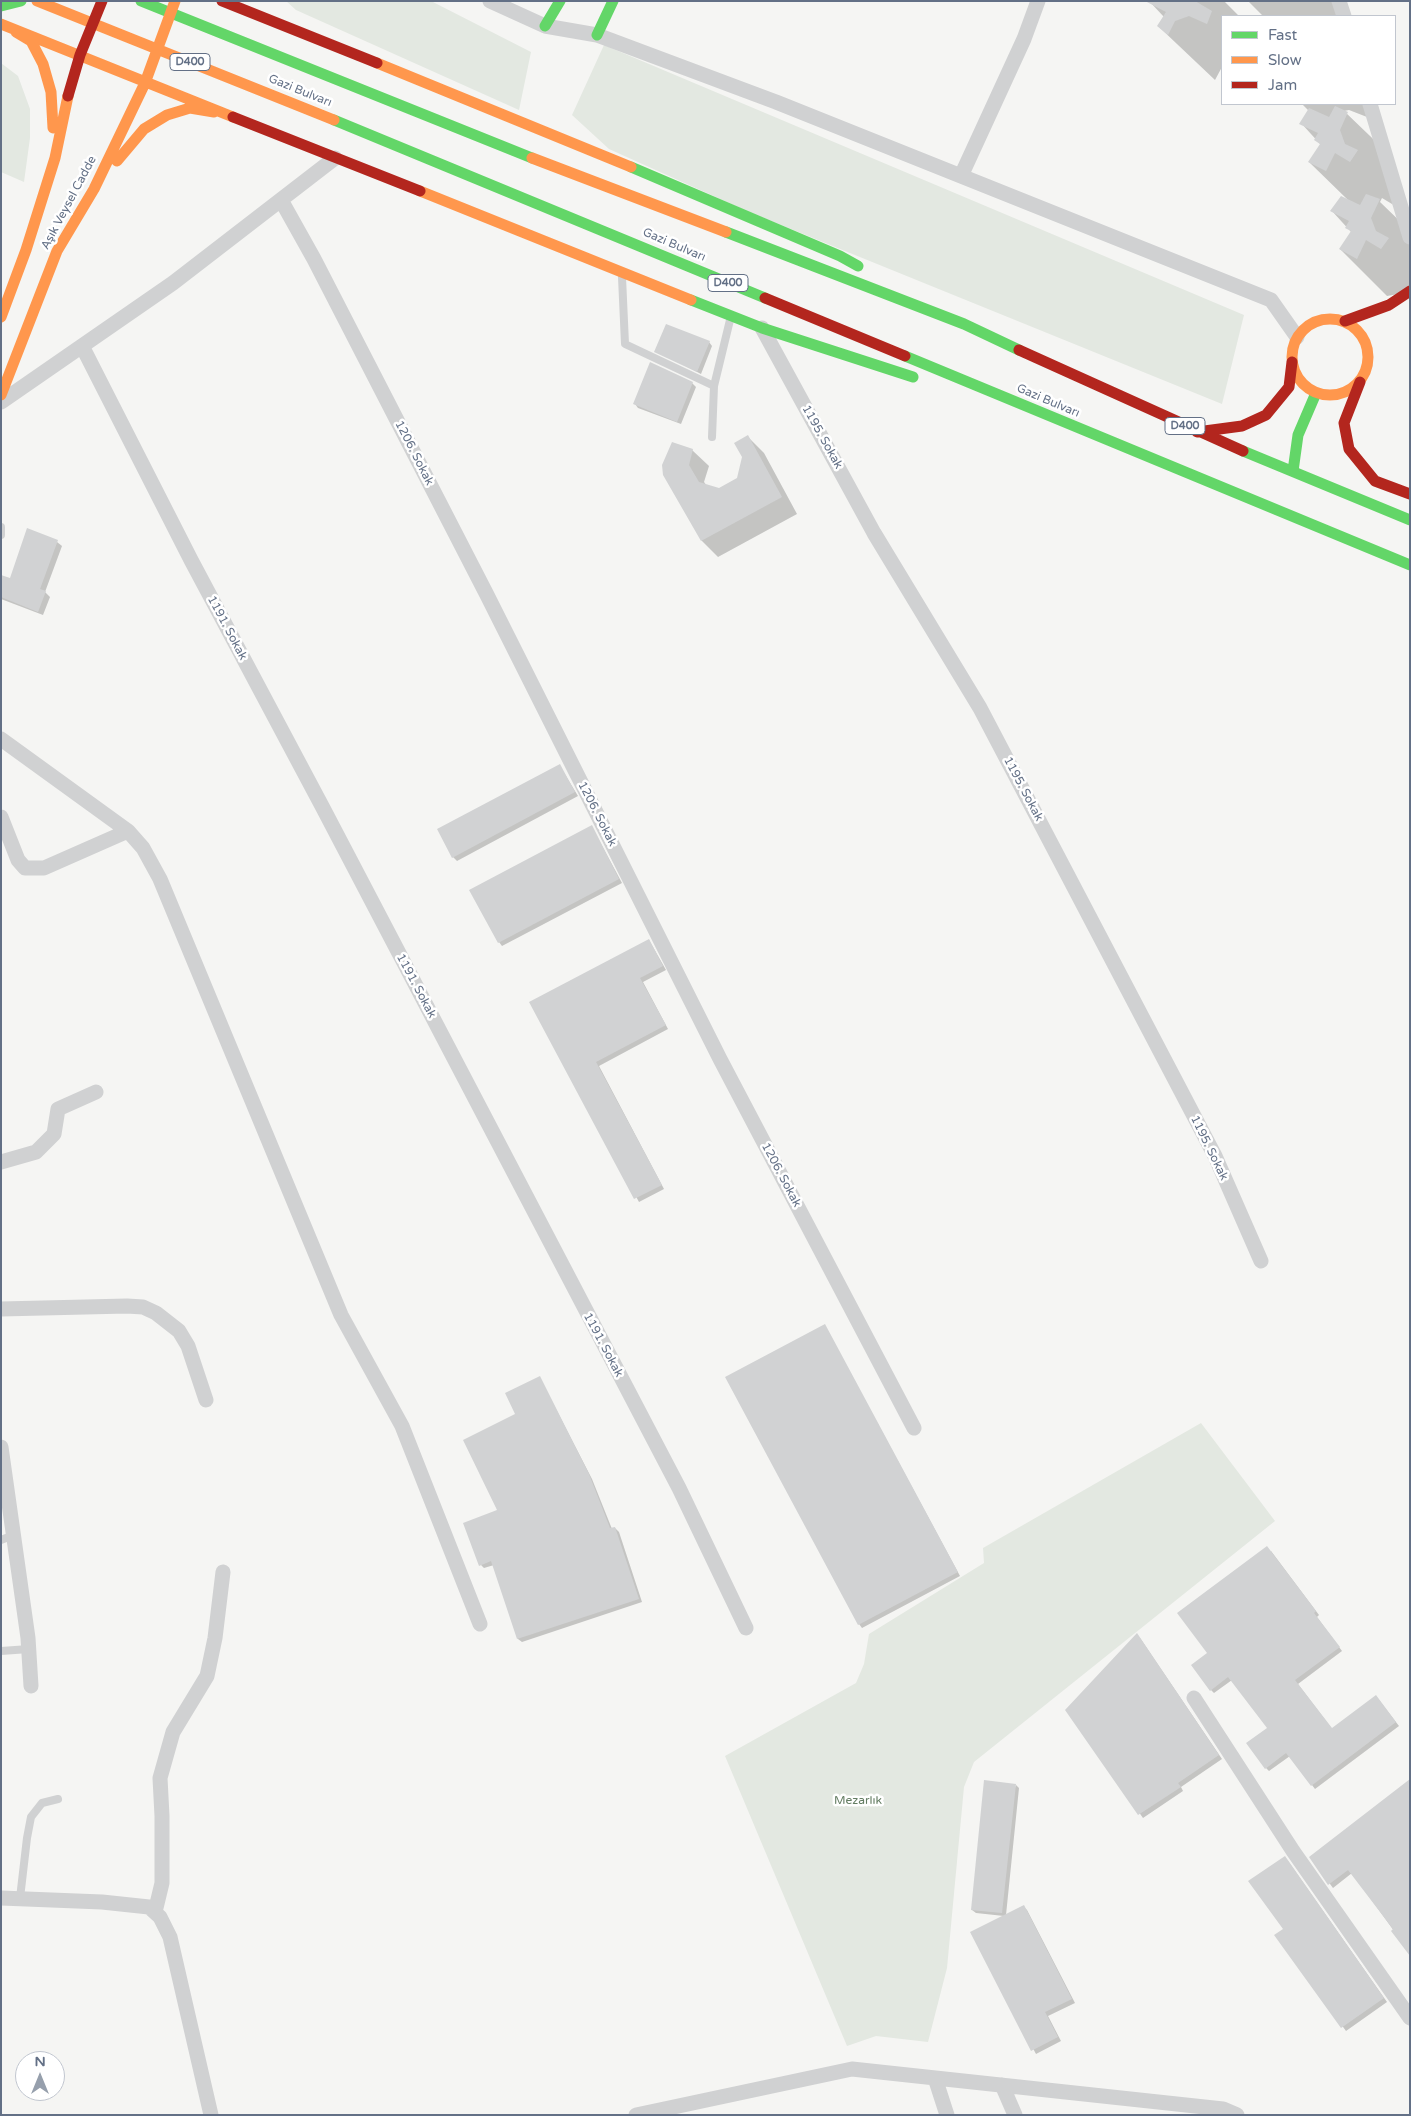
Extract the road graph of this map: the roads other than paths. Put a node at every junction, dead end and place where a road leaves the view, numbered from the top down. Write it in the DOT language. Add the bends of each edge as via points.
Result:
graph roads {
  1 [pos="21,1"];
  2 [pos="37,1"];
  3 [pos="102,1"];
  4 [pos="142,1"];
  5 [pos="176,1"];
  6 [pos="222,1"];
  7 [pos="255,1"];
  8 [pos="490,1"];
  9 [pos="560,1"];
  10 [pos="613,1"];
  11 [pos="1038,1"];
  12 [pos="1339,1"];
  13 [pos="1,6"];
  14 [pos="1344,15"];
  15 [pos="6,26"];
  16 [pos="545,26"];
  17 [pos="292,30"];
  18 [pos="596,35"];
  19 [pos="306,36"];
  20 [pos="221,44"];
  21 [pos="80,55"];
  22 [pos="214,59"];
  23 [pos="146,83"];
  24 [pos="218,86"];
  25 [pos="224,101"];
  26 [pos="1370,105"];
  27 [pos="217,112"];
  28 [pos="256,127"];
  29 [pos="55,158"];
  30 [pos="335,158"];
  31 [pos="961,176"];
  32 [pos="94,189"];
  33 [pos="281,200"];
  34 [pos="1410,237"];
  35 [pos="864,270"];
  36 [pos="622,272"];
  37 [pos="881,279"];
  38 [pos="1410,291"];
  39 [pos="1389,305"];
  40 [pos="731,316"];
  41 [pos="1,317"];
  42 [pos="1344,321"];
  43 [pos="964,324"];
  44 [pos="762,328"];
  45 [pos="1297,337"];
  46 [pos="82,346"];
  47 [pos="1369,360"];
  48 [pos="1292,362"];
  49 [pos="924,381"];
  50 [pos="1360,382"];
  51 [pos="714,386"];
  52 [pos="1316,393"];
  53 [pos="1,395"];
  54 [pos="971,396"];
  55 [pos="1,402"];
  56 [pos="1197,432"];
  57 [pos="712,437"];
  58 [pos="1114,443"];
  59 [pos="1293,471"];
  60 [pos="1410,494"];
  61 [pos="1410,520"];
  62 [pos="1,527"];
  63 [pos="1,535"];
  64 [pos="1410,565"];
  65 [pos="1,739"];
  66 [pos="1,817"];
  67 [pos="128,831"];
  68 [pos="96,1092"];
  69 [pos="1,1162"];
  70 [pos="1261,1261"];
  71 [pos="1,1309"];
  72 [pos="206,1400"];
  73 [pos="914,1428"];
  74 [pos="1,1447"];
  75 [pos="8,1538"];
  76 [pos="222,1572"];
  77 [pos="480,1624"];
  78 [pos="746,1628"];
  79 [pos="29,1649"];
  80 [pos="1,1651"];
  81 [pos="31,1686"];
  82 [pos="1194,1698"];
  83 [pos="58,1798"];
  84 [pos="1,1898"];
  85 [pos="20,1898"];
  86 [pos="155,1912"];
  87 [pos="1410,2018"];
  88 [pos="935,2078"];
  89 [pos="1002,2085"];
  90 [pos="206,2114"];
  91 [pos="636,2115"];
  92 [pos="947,2115"];
  93 [pos="1015,2115"];
  94 [pos="1237,2115"];
  1 -- 13 [label="main road"];
  2 -- 58 [label="main road, Gazi Bulvarı / D400" via="342,123"];
  3 -- 21 [label="main road, Aşık Veysel Cadde"];
  4 -- 43 [label="main road, Gazi Bulvarı / D400" via="356,88"];
  5 -- 23 [label="main road, Aşık Veysel Cadde"];
  6 -- 17 [label="main road"];
  7 -- 17 [label="main road"];
  8 -- 16 [label="street"];
  9 -- 16 [label="main road"];
  10 -- 18 [label="main road"];
  11 -- 31 [label="street"];
  12 -- 14 [label="street"];
  15 -- 21 [label="main road"];
  15 -- 29 [label="main road" via="32,41 43,64 51,92"];
  16 -- 18 [label="street"];
  17 -- 19 [label="main road"];
  18 -- 31 [label="street"];
  19 -- 20 [label="main road" via="258,30 234,32"];
  19 -- 35 [label="main road" via="545,130 840,256"];
  21 -- 23 [label="main road"];
  21 -- 29 [label="main road, Aşık Veysel Cadde"];
  22 -- 24 [label="main road"];
  23 -- 27 [label="main road"];
  23 -- 32 [label="main road, Aşık Veysel Cadde"];
  25 -- 28 [label="main road"];
  26 -- 34 [label="street"];
  27 -- 28 [label="main road"];
  27 -- 32 [label="main road" via="190,108 167,115 144,129"];
  28 -- 30 [label="main road"];
  29 -- 41 [label="main road, Aşık Veysel Cadde"];
  30 -- 33 [label="street"];
  30 -- 36 [label="main road"];
  31 -- 45 [label="street" via="1271,300"];
  32 -- 53 [label="main road, Aşık Veysel Cadde" via="57,251"];
  33 -- 46 [label="street" via="173,284"];
  33 -- 73 [label="street, 1206. Sokak" via="478,577 720,1058"];
  36 -- 40 [label="main road"];
  36 -- 51 [label="lane" via="624,344"];
  37 -- 43 [label="main road"];
  38 -- 39 [label="main road"];
  39 -- 42 [label="main road"];
  39 -- 47 [label="main road" via="1374,329"];
  40 -- 44 [label="main road"];
  40 -- 51 [label="lane"];
  42 -- 45 [label="main road" via="1318,320"];
  42 -- 47 [label="main road" via="1363,336"];
  43 -- 56 [label="main road, Gazi Bulvarı / D400"];
  44 -- 49 [label="main road"];
  44 -- 70 [label="street, 1195. Sokak" via="874,532 985,717 1214,1156"];
  45 -- 48 [label="main road" via="1292,349"];
  46 -- 55 [label="street"];
  46 -- 78 [label="street, 1191. Sokak" via="191,560 679,1488"];
  47 -- 50 [label="main road"];
  48 -- 52 [label="main road" via="1304,386"];
  48 -- 56 [label="main road" via="1288,387 1266,415 1242,426"];
  50 -- 52 [label="main road" via="1340,394"];
  50 -- 60 [label="main road" via="1344,423 1349,449 1375,481"];
  51 -- 57 [label="lane"];
  52 -- 59 [label="main road" via="1298,435"];
  54 -- 58 [label="main road"];
  56 -- 59 [label="main road, Gazi Bulvarı / D400"];
  58 -- 64 [label="main road, Gazi Bulvarı / D400"];
  59 -- 61 [label="main road, Gazi Bulvarı / D400"];
  62 -- 63 [label="lane"];
  65 -- 67 [label="street"];
  66 -- 67 [label="street" via="18,860 25,868 44,868"];
  67 -- 77 [label="street" via="143,848 160,879 342,1315 402,1426"];
  68 -- 69 [label="street" via="58,1109 54,1134 36,1152"];
  71 -- 72 [label="street" via="143,1307 179,1331 188,1346"];
  74 -- 75 [label="street"];
  75 -- 79 [label="street"];
  76 -- 86 [label="street" via="207,1676 173,1732 160,1778 162,1883"];
  79 -- 80 [label="lane"];
  79 -- 81 [label="street"];
  82 -- 87 [label="street" via="1293,1851"];
  83 -- 85 [label="lane" via="42,1804 32,1817 26,1838"];
  84 -- 85 [label="street"];
  85 -- 86 [label="street" via="102,1902 149,1907"];
  86 -- 90 [label="street" via="170,1937"];
  88 -- 89 [label="street"];
  88 -- 91 [label="street" via="852,2069"];
  88 -- 92 [label="street"];
  89 -- 93 [label="street"];
  89 -- 94 [label="street" via="1224,2109"];
}
